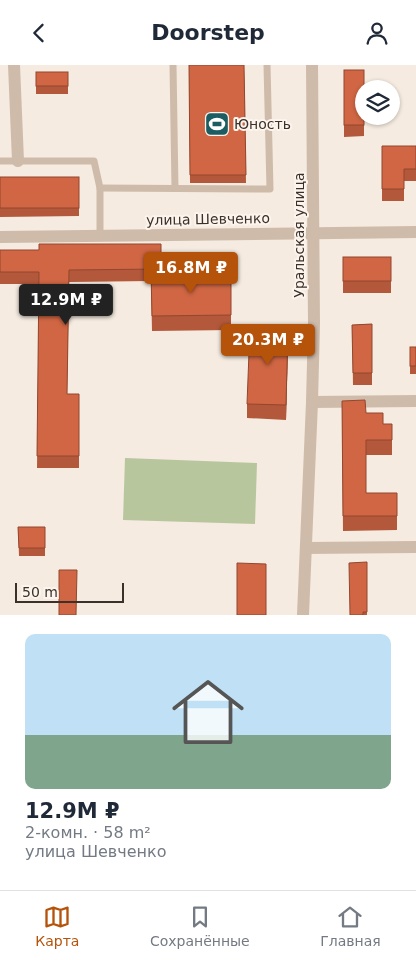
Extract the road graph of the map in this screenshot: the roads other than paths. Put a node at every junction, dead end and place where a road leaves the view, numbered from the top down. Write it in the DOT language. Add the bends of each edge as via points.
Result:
graph roads {
  1 [pos="14,65"];
  2 [pos="173,65"];
  3 [pos="267,65"];
  4 [pos="312,65"];
  5 [pos="0,161"];
  6 [pos="18,161"];
  7 [pos="100,188"];
  8 [pos="175,188"];
  9 [pos="416,232"];
  10 [pos="314,233"];
  11 [pos="100,236"];
  12 [pos="0,237"];
  13 [pos="416,401"];
  14 [pos="312,402"];
  15 [pos="416,547"];
  16 [pos="306,548"];
  17 [pos="303,615"];
  1 -- 6 [label="street"];
  2 -- 8 [label="lane"];
  3 -- 8 [label="lane" via="270,189"];
  4 -- 10 [label="street, Уральская улица"];
  5 -- 6 [label="lane"];
  6 -- 7 [label="lane" via="94,161"];
  7 -- 8 [label="lane"];
  7 -- 11 [label="lane"];
  9 -- 10 [label="street, улица Шевченко"];
  10 -- 11 [label="street, улица Шевченко"];
  10 -- 14 [label="street, Уральская улица"];
  11 -- 12 [label="street, улица Шевченко"];
  13 -- 14 [label="street"];
  14 -- 16 [label="street, Уральская улица"];
  15 -- 16 [label="street"];
  16 -- 17 [label="street, Уральская улица"];
}
